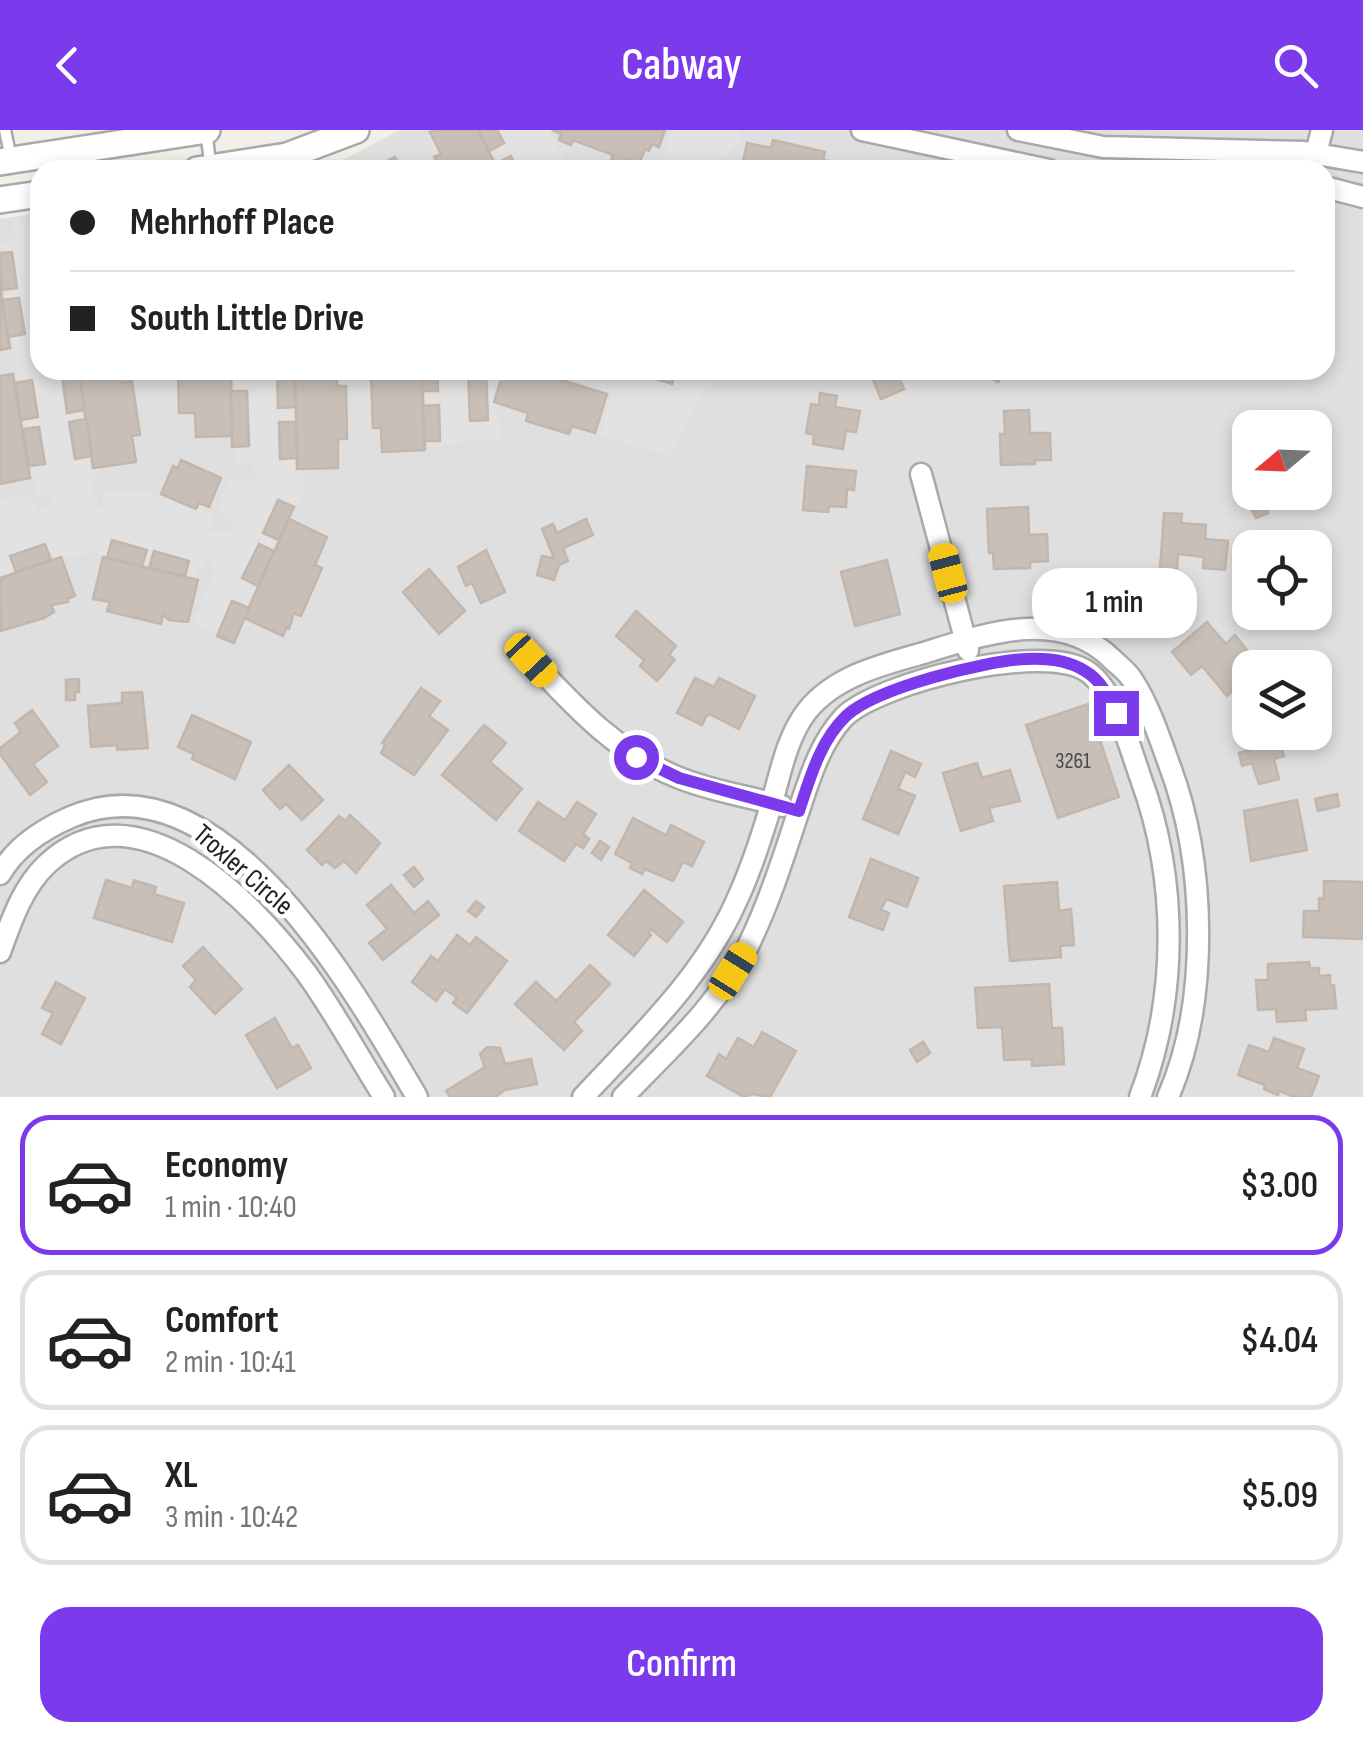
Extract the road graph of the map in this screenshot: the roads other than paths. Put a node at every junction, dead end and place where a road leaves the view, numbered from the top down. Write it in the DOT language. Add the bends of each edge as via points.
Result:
graph roads {
  1 [pos="5,130"];
  2 [pos="207,130"];
  3 [pos="356,130"];
  4 [pos="862,130"];
  5 [pos="1018,130"];
  6 [pos="1322,130"];
  7 [pos="1316,154"];
  8 [pos="206,160"];
  9 [pos="262,160"];
  10 [pos="1002,160"];
  11 [pos="6,161"];
  12 [pos="1363,162"];
  13 [pos="1335,189"];
  14 [pos="30,196"];
  15 [pos="1363,196"];
  16 [pos="0,200"];
  17 [pos="921,474"];
  18 [pos="966,640"];
  19 [pos="531,660"];
  20 [pos="973,668"];
  21 [pos="772,803"];
  22 [pos="799,811"];
  23 [pos="0,874"];
  24 [pos="0,952"];
  25 [pos="384,1097"];
  26 [pos="417,1097"];
  27 [pos="583,1097"];
  28 [pos="623,1097"];
  29 [pos="1140,1097"];
  30 [pos="1168,1097"];
  1 -- 11 [label="lane"];
  2 -- 8 [label="lane"];
  2 -- 11 [label="street"];
  3 -- 9 [label="street"];
  4 -- 10 [label="street"];
  5 -- 7 [label="street" via="1103,147"];
  6 -- 7 [label="street"];
  7 -- 12 [label="street"];
  13 -- 15 [label="street"];
  14 -- 16 [label="street"];
  17 -- 18 [label="street"];
  18 -- 20 [label="street"];
  18 -- 21 [label="street" via="853,676 825,693 787,747"];
  18 -- 30 [label="street" via="1019,628 1079,636 1132,678 1153,722 1172,773 1198,896 1192,1014"];
  19 -- 21 [label="street" via="636,757 679,778"];
  20 -- 22 [label="street" via="892,692 844,718 824,744"];
  20 -- 29 [label="street" via="1043,659 1088,672 1106,691 1126,736 1163,856 1168,917 1168,975"];
  21 -- 22 [label="street"];
  21 -- 27 [label="street" via="724,929 688,981"];
  22 -- 28 [label="street" via="770,896 719,994"];
  23 -- 26 [label="street, Troxler Circle" via="26,844 82,812 127,805 191,823 240,859 312,934"];
  24 -- 25 [label="street, Troxler Circle" via="34,879 59,854 103,837 157,842 186,855 282,943"];
}
